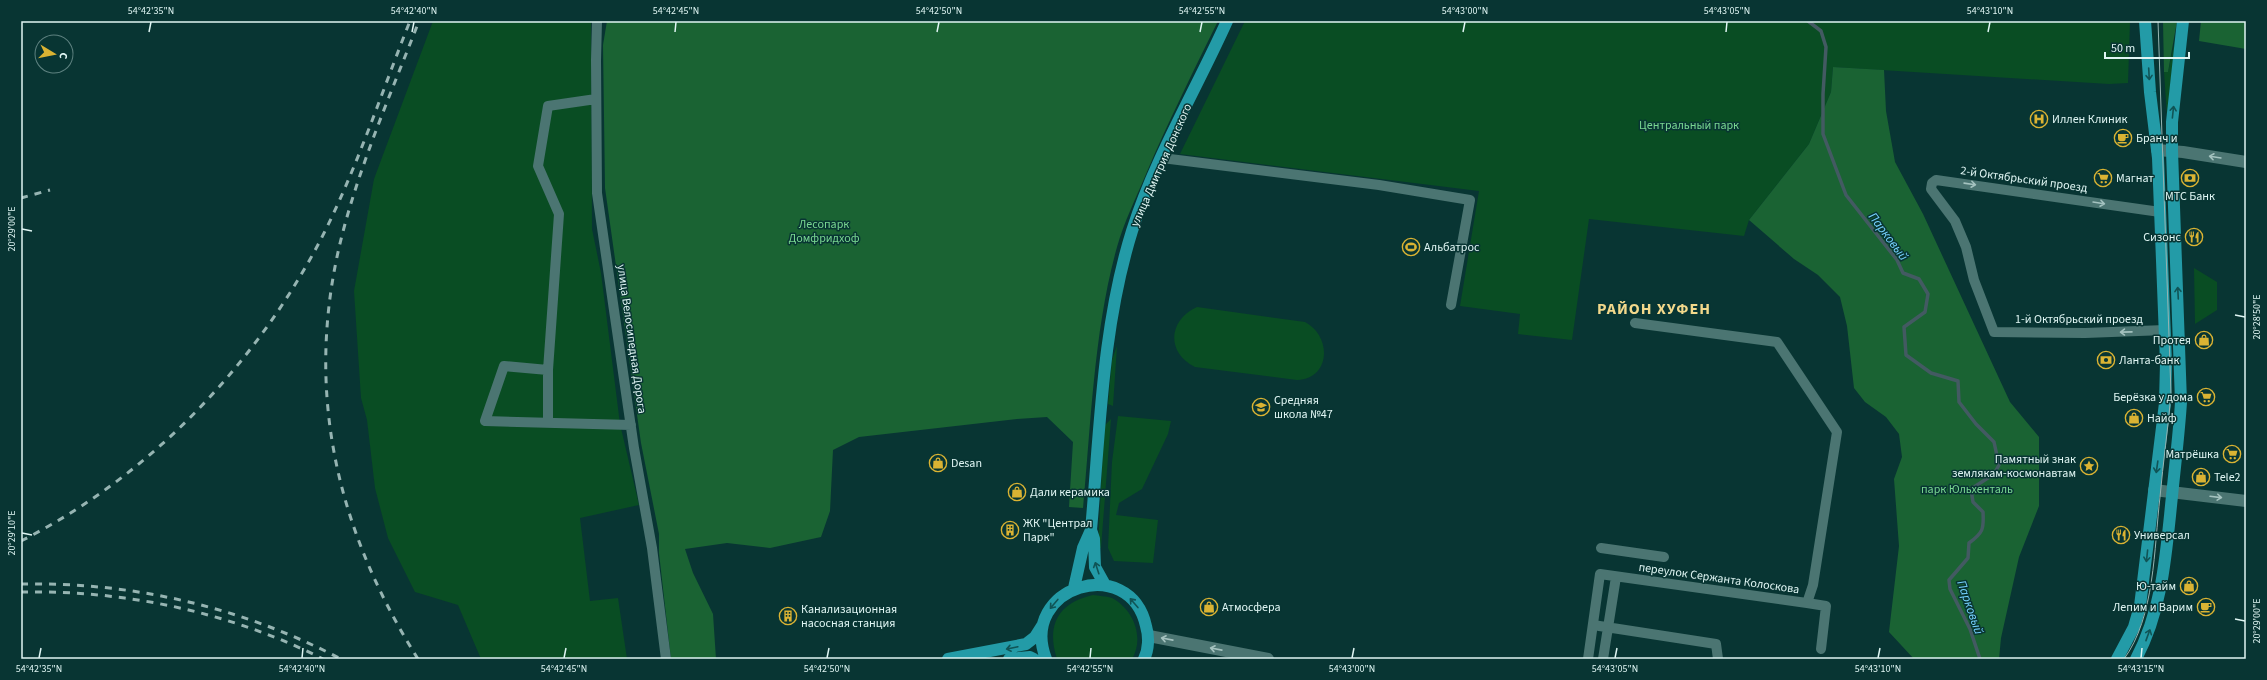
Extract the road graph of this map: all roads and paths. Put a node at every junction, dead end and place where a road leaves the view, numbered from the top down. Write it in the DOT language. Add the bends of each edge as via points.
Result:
graph roads {
  1 [pos="597,21"];
  2 [pos="1227,21"];
  3 [pos="2145,21"];
  4 [pos="2183,21"];
  5 [pos="596,99"];
  6 [pos="2157,150"];
  7 [pos="2172,151"];
  8 [pos="1162,158"];
  9 [pos="2246,162"];
  10 [pos="2160,212"];
  11 [pos="1451,304"];
  12 [pos="1635,323"];
  13 [pos="2165,330"];
  14 [pos="1994,332"];
  15 [pos="548,370"];
  16 [pos="548,423"];
  17 [pos="631,426"];
  18 [pos="2154,490"];
  19 [pos="2172,492"];
  20 [pos="2246,501"];
  21 [pos="1091,530"];
  22 [pos="1601,548"];
  23 [pos="1664,557"];
  24 [pos="1616,577"];
  25 [pos="1105,585"];
  26 [pos="1074,588"];
  27 [pos="1807,603"];
  28 [pos="1593,625"];
  29 [pos="1042,626"];
  30 [pos="1608,627"];
  31 [pos="1149,636"];
  32 [pos="1821,649"];
  33 [pos="666,659"];
  34 [pos="948,659"];
  35 [pos="1009,659"];
  36 [pos="1034,659"];
  37 [pos="1046,659"];
  38 [pos="1144,659"];
  39 [pos="1268,659"];
  40 [pos="1588,659"];
  41 [pos="1603,659"];
  42 [pos="1718,659"];
  43 [pos="2117,659"];
  44 [pos="2136,659"];
  1 -- 5 [label="street, улица Велосипедная Дорога"];
  2 -- 8 [label="main road, улица Дмитрия Донского"];
  3 -- 6 [label="main road, one-way"];
  7 -- 4 [label="main road, one-way" via="2172,122"];
  5 -- 15 [label="street" via="548,106 538,166 559,214"];
  5 -- 17 [label="street, улица Велосипедная Дорога" via="597,194"];
  6 -- 7 [label="main road"];
  6 -- 10 [label="main road"];
  9 -- 7 [label="main road, one-way"];
  19 -- 7 [label="main road, one-way" via="2181,402"];
  8 -- 11 [label="street" via="1470,200"];
  8 -- 21 [label="main road, улица Дмитрия Донского" via="1132,230 1120,274 1104,368"];
  10 -- 13 [label="main road"];
  14 -- 10 [label="street, 2-й Октябрьский проезд, one-way" via="1974,280 1966,246 1955,221 1931,189 1932,183 1936,180"];
  12 -- 27 [label="street, переулок Сержанта Колоскова" via="1777,342 1837,432 1813,585"];
  13 -- 14 [label="street, 1-й Октябрьский проезд, one-way" via="2085,333"];
  13 -- 18 [label="main road, one-way" via="2165,403"];
  15 -- 16 [label="street"];
  15 -- 16 [label="street" via="504,366 485,421"];
  16 -- 17 [label="street"];
  17 -- 33 [label="street, улица Велосипедная Дорога" via="652,548"];
  18 -- 19 [label="main road"];
  18 -- 43 [label="main road, one-way" via="2140,606 2134,627"];
  19 -- 20 [label="main road, one-way"];
  44 -- 19 [label="main road, one-way" via="2157,609 2165,563"];
  25 -- 21 [label="main road, улица Дмитрия Донского, one-way" via="1095,567 1094,539"];
  21 -- 26 [label="main road, улица Дмитрия Донского" via="1083,548"];
  22 -- 23 [label="street"];
  24 -- 27 [label="street, переулок Сержанта Колоскова"];
  24 -- 28 [label="street, переулок Сержанта Колоскова" via="1600,574"];
  24 -- 30 [label="street"];
  25 -- 26 [label="main road"];
  31 -- 25 [label="main road, one-way" via="1144,618 1135,602 1121,591"];
  26 -- 29 [label="main road, one-way" via="1049,610"];
  27 -- 32 [label="street" via="1826,606"];
  28 -- 30 [label="street"];
  28 -- 40 [label="street, переулок Сержанта Колоскова"];
  29 -- 34 [label="main road, one-way" via="1035,637 1026,644"];
  29 -- 37 [label="main road" via="1042,648"];
  30 -- 41 [label="street"];
  30 -- 42 [label="street" via="1716,644"];
  31 -- 38 [label="main road"];
  39 -- 31 [label="main road, one-way"];
  35 -- 36 [label="main road"];
}
